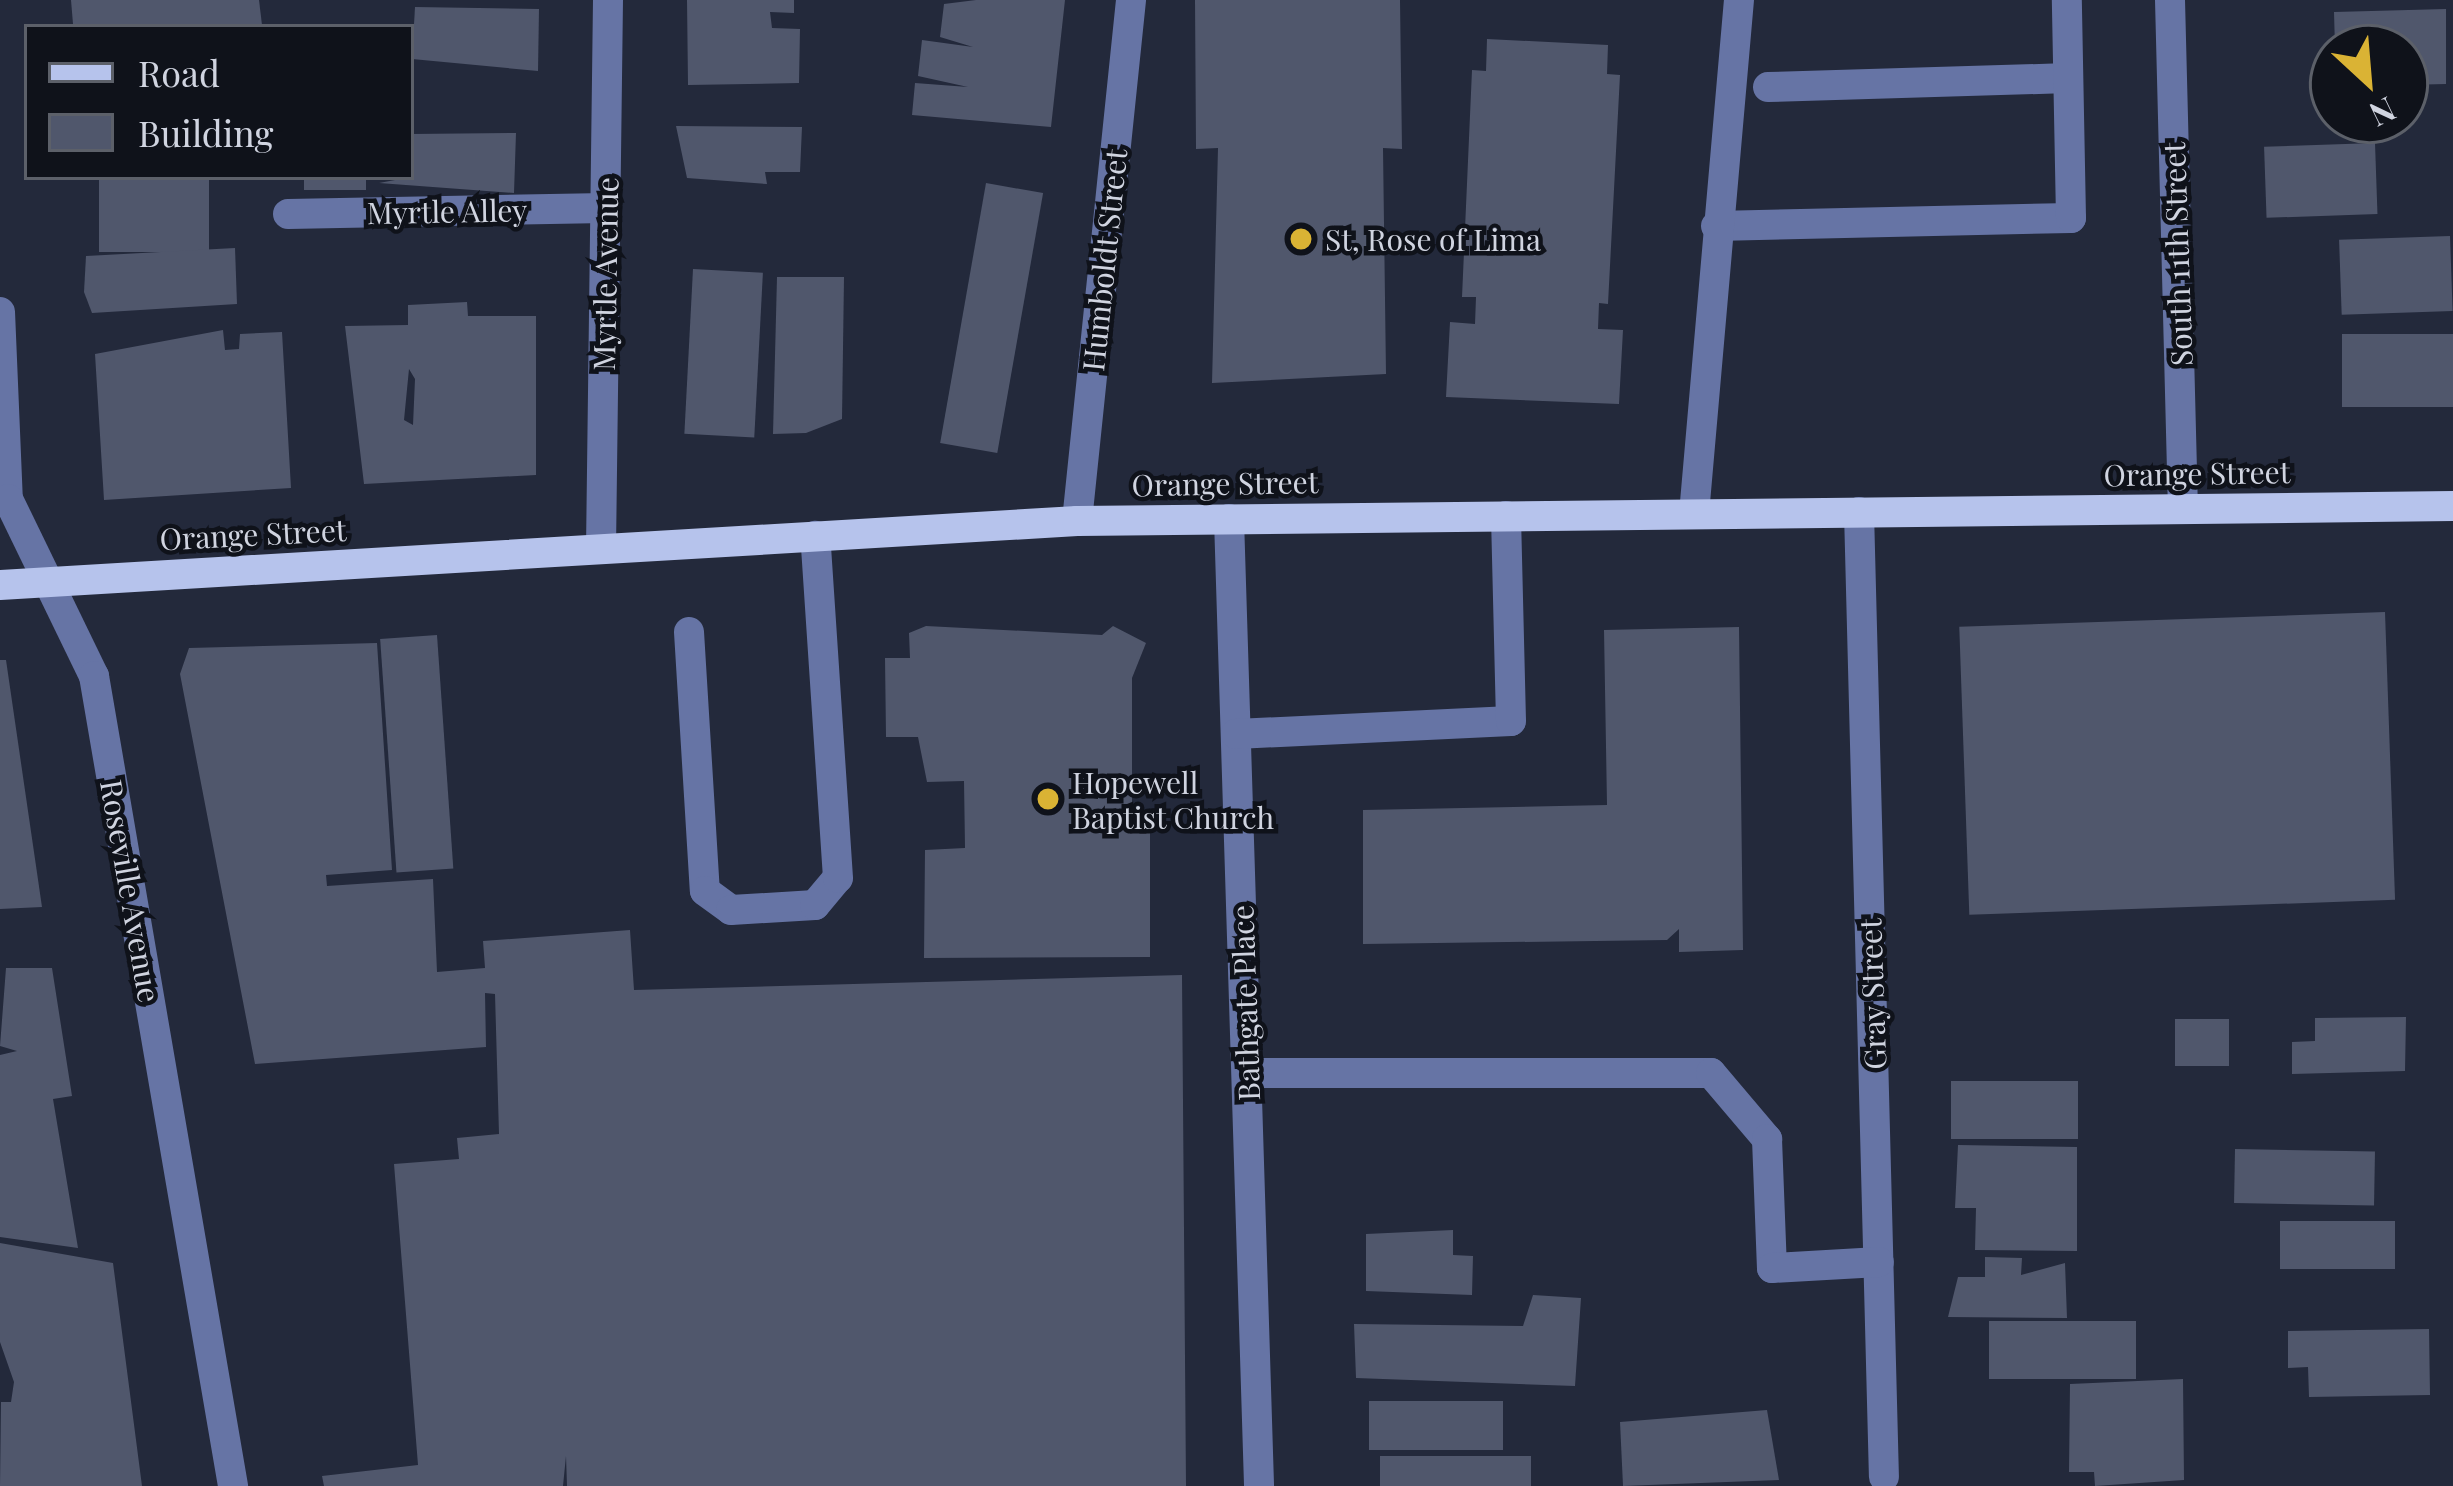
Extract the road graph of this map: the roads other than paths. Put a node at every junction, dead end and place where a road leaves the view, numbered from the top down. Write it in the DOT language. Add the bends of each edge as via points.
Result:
graph roads {
  1 [pos="608,0"];
  2 [pos="1131,0"];
  3 [pos="1739,0"];
  4 [pos="2067,0"];
  5 [pos="2170,0"];
  6 [pos="2068,77"];
  7 [pos="1768,87"];
  8 [pos="605,208"];
  9 [pos="288,214"];
  10 [pos="1716,226"];
  11 [pos="0,311"];
  12 [pos="2453,506"];
  13 [pos="2183,509"];
  14 [pos="1859,512"];
  15 [pos="1694,514"];
  16 [pos="1506,516"];
  17 [pos="1228,519"];
  18 [pos="1077,521"];
  19 [pos="815,536"];
  20 [pos="602,549"];
  21 [pos="51,582"];
  22 [pos="0,585"];
  23 [pos="688,632"];
  24 [pos="1236,734"];
  25 [pos="1248,1073"];
  26 [pos="1879,1262"];
  27 [pos="1884,1477"];
  28 [pos="233,1486"];
  29 [pos="1259,1486"];
  1 -- 8 [label="street, Myrtle Avenue"];
  2 -- 18 [label="street, Humboldt Street"];
  3 -- 10 [label="street"];
  4 -- 6 [label="street"];
  5 -- 13 [label="street, South 11th Street"];
  6 -- 7 [label="street"];
  6 -- 10 [label="street" via="2071,218"];
  8 -- 9 [label="street, Myrtle Alley"];
  8 -- 20 [label="street, Myrtle Avenue"];
  10 -- 15 [label="street"];
  11 -- 21 [label="street, Roseville Avenue" via="8,499"];
  12 -- 13 [label="main road, Orange Street"];
  13 -- 14 [label="main road, Orange Street"];
  14 -- 15 [label="main road, Orange Street"];
  14 -- 26 [label="street, Gray Street"];
  15 -- 16 [label="main road, Orange Street"];
  16 -- 17 [label="main road, Orange Street"];
  16 -- 24 [label="street" via="1511,721"];
  17 -- 18 [label="main road, Orange Street"];
  17 -- 24 [label="street, Bathgate Place"];
  18 -- 19 [label="main road, Orange Street"];
  19 -- 20 [label="main road, Orange Street"];
  19 -- 23 [label="street" via="838,878 815,905 731,910 705,891"];
  20 -- 21 [label="main road, Orange Street"];
  21 -- 22 [label="main road, Orange Street"];
  21 -- 28 [label="street, Roseville Avenue" via="94,676"];
  24 -- 25 [label="street, Bathgate Place"];
  25 -- 26 [label="street" via="1711,1073 1767,1139 1772,1268"];
  25 -- 29 [label="street, Bathgate Place"];
  26 -- 27 [label="street, Gray Street"];
}
